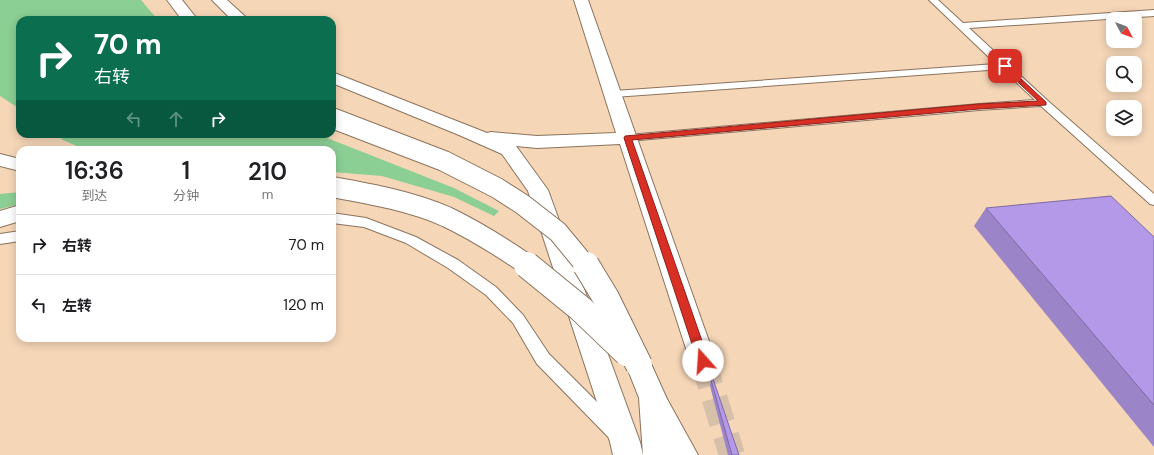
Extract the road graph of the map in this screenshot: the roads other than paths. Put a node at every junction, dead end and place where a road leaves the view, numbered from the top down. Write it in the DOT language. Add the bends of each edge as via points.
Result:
graph roads {
  1 [pos="174,0"];
  2 [pos="219,0"];
  3 [pos="581,0"];
  4 [pos="933,0"];
  5 [pos="1154,13"];
  6 [pos="187,16"];
  7 [pos="237,16"];
  8 [pos="962,26"];
  9 [pos="1005,66"];
  10 [pos="336,79"];
  11 [pos="614,94"];
  12 [pos="1044,103"];
  13 [pos="336,120"];
  14 [pos="466,131"];
  15 [pos="628,138"];
  16 [pos="0,160"];
  17 [pos="16,164"];
  18 [pos="336,188"];
  19 [pos="1154,201"];
  20 [pos="16,214"];
  21 [pos="0,219"];
  22 [pos="336,219"];
  23 [pos="16,237"];
  24 [pos="0,240"];
  25 [pos="703,361"];
  26 [pos="639,365"];
  27 [pos="653,398"];
  28 [pos="625,451"];
  29 [pos="658,455"];
  30 [pos="683,455"];
  1 -- 6 [label="street"];
  2 -- 7 [label="street"];
  3 -- 11 [label="street"];
  4 -- 8 [label="lane"];
  5 -- 8 [label="lane"];
  8 -- 9 [label="lane"];
  9 -- 11 [label="lane"];
  9 -- 12 [label="lane"];
  10 -- 14 [label="street"];
  11 -- 15 [label="street"];
  12 -- 15 [label="lane"];
  12 -- 19 [label="lane"];
  13 -- 26 [label="street, bridge" via="467,172 499,188 533,211 563,236 585,263 610,302"];
  14 -- 15 [label="street" via="495,138 537,142"];
  14 -- 28 [label="street" via="509,150 538,190"];
  15 -- 25 [label="street"];
  16 -- 17 [label="street"];
  18 -- 26 [label="street, bridge" via="376,194 419,206 464,225 502,247 557,288 600,325"];
  20 -- 21 [label="street"];
  22 -- 28 [label="lane" via="366,223 411,240 453,264 490,291 518,319 543,359"];
  23 -- 24 [label="lane"];
  26 -- 27 [label="street"];
  27 -- 29 [label="street"];
  27 -- 30 [label="street"];
}
